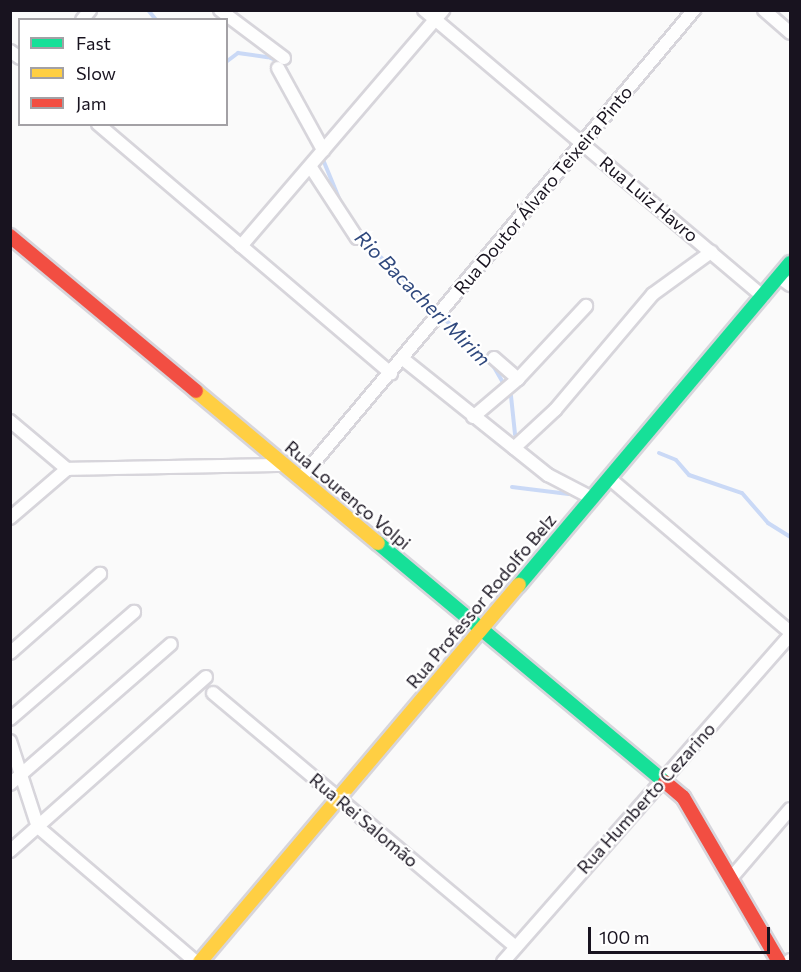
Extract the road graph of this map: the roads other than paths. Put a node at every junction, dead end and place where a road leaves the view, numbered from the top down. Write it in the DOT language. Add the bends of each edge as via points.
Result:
graph roads {
  1 [pos="220,10"];
  2 [pos="424,10"];
  3 [pos="694,10"];
  4 [pos="764,10"];
  5 [pos="439,15"];
  6 [pos="790,33"];
  7 [pos="100,126"];
  8 [pos="582,144"];
  9 [pos="323,150"];
  10 [pos="310,166"];
  11 [pos="10,236"];
  12 [pos="357,238"];
  13 [pos="241,246"];
  14 [pos="711,252"];
  15 [pos="790,263"];
  16 [pos="785,281"];
  17 [pos="763,296"];
  18 [pos="586,306"];
  19 [pos="494,358"];
  20 [pos="403,359"];
  21 [pos="391,373"];
  22 [pos="518,379"];
  23 [pos="473,417"];
  24 [pos="10,421"];
  25 [pos="514,448"];
  26 [pos="284,465"];
  27 [pos="67,469"];
  28 [pos="609,478"];
  29 [pos="300,479"];
  30 [pos="592,498"];
  31 [pos="10,518"];
  32 [pos="100,574"];
  33 [pos="134,612"];
  34 [pos="480,630"];
  35 [pos="790,633"];
  36 [pos="171,644"];
  37 [pos="10,653"];
  38 [pos="206,676"];
  39 [pos="213,693"];
  40 [pos="10,719"];
  41 [pos="10,741"];
  42 [pos="22,776"];
  43 [pos="662,782"];
  44 [pos="10,784"];
  45 [pos="338,798"];
  46 [pos="790,809"];
  47 [pos="38,827"];
  48 [pos="10,851"];
  49 [pos="732,877"];
  50 [pos="516,947"];
  51 [pos="198,962"];
  52 [pos="503,962"];
  53 [pos="779,962"];
  1 -- 9 [label="street" via="281,63"];
  2 -- 5 [label="street, Rua Luiz Havro"];
  3 -- 8 [label="street, Rua Doutor Álvaro Teixeira Pinto"];
  4 -- 6 [label="street"];
  5 -- 8 [label="street, Rua Luiz Havro"];
  5 -- 9 [label="street"];
  7 -- 13 [label="street"];
  8 -- 14 [label="street, Rua Luiz Havro"];
  8 -- 20 [label="street, Rua Doutor Álvaro Teixeira Pinto"];
  9 -- 10 [label="street"];
  10 -- 12 [label="street" via="323,178 335,209"];
  10 -- 13 [label="street"];
  11 -- 26 [label="street, Rua Lourenço Volpi"];
  13 -- 21 [label="street"];
  14 -- 17 [label="street, Rua Luiz Havro"];
  14 -- 25 [label="street" via="653,294 555,410"];
  15 -- 16 [label="street, Rua Professor Rodolfo Belz"];
  16 -- 17 [label="street, Rua Professor Rodolfo Belz"];
  17 -- 28 [label="street, Rua Professor Rodolfo Belz"];
  18 -- 22 [label="street"];
  19 -- 22 [label="street"];
  20 -- 21 [label="street, Rua Doutor Álvaro Teixeira Pinto"];
  20 -- 23 [label="street"];
  21 -- 29 [label="street, Rua Doutor Álvaro Teixeira Pinto"];
  22 -- 23 [label="street"];
  23 -- 25 [label="street"];
  24 -- 27 [label="street"];
  25 -- 30 [label="street" via="548,475"];
  26 -- 27 [label="street"];
  26 -- 29 [label="street, Rua Lourenço Volpi"];
  27 -- 31 [label="street"];
  28 -- 30 [label="street, Rua Professor Rodolfo Belz"];
  28 -- 35 [label="street"];
  29 -- 34 [label="street, Rua Lourenço Volpi"];
  30 -- 34 [label="street, Rua Professor Rodolfo Belz"];
  32 -- 37 [label="street"];
  33 -- 40 [label="street"];
  34 -- 43 [label="street, Rua Lourenço Volpi"];
  34 -- 45 [label="street, Rua Professor Rodolfo Belz"];
  35 -- 43 [label="street, Rua Humberto Cezarino"];
  36 -- 42 [label="street"];
  38 -- 47 [label="street"];
  39 -- 45 [label="street, Rua Rei Salomão"];
  41 -- 42 [label="street"];
  42 -- 44 [label="street"];
  42 -- 47 [label="street"];
  43 -- 49 [label="street, Rua Lourenço Volpi" via="691,807"];
  43 -- 50 [label="street, Rua Humberto Cezarino"];
  45 -- 50 [label="street, Rua Rei Salomão"];
  45 -- 51 [label="street, Rua Professor Rodolfo Belz"];
  46 -- 49 [label="street"];
  47 -- 48 [label="street"];
  47 -- 51 [label="street"];
  49 -- 53 [label="street, Rua Lourenço Volpi"];
  50 -- 52 [label="street, Rua Humberto Cezarino"];
}
